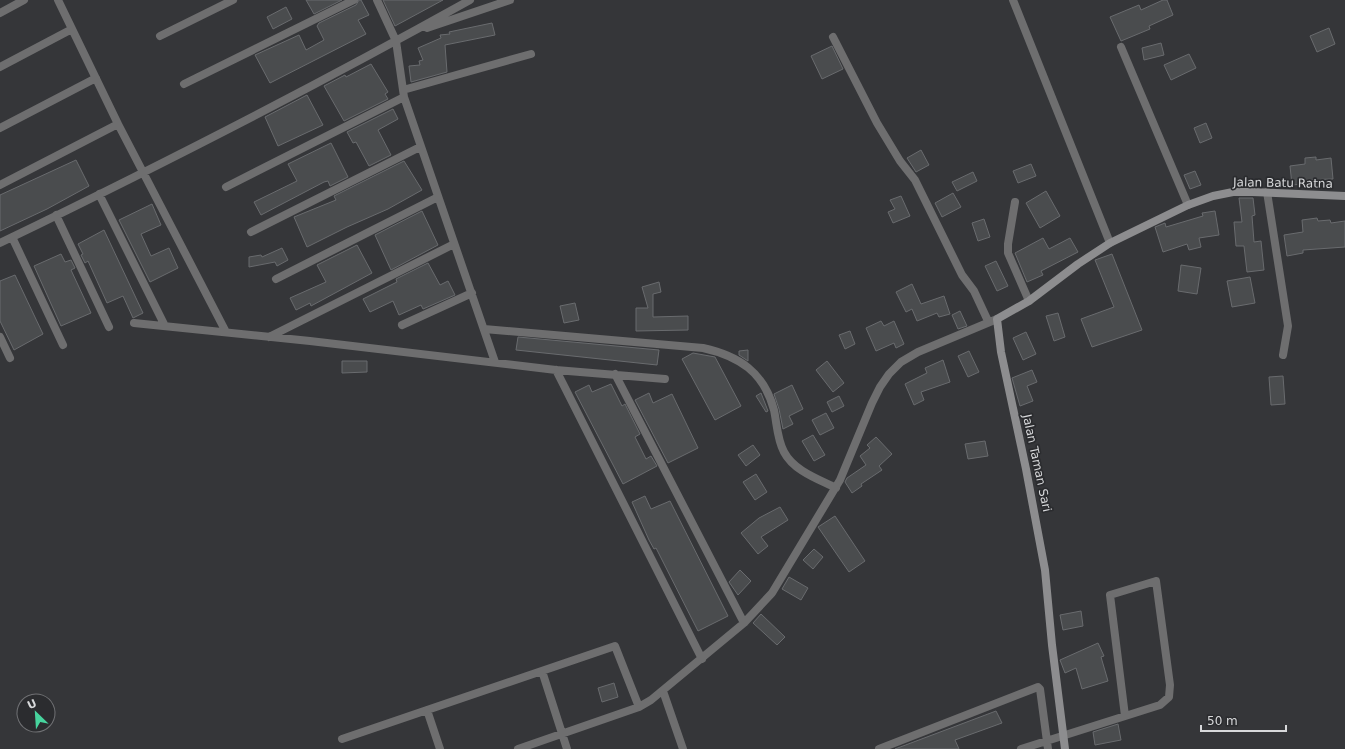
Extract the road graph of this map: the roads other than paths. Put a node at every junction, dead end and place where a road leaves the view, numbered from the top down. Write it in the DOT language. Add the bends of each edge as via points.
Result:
graph roads {
  1 [pos="24,0"];
  2 [pos="58,0"];
  3 [pos="233,0"];
  4 [pos="354,0"];
  5 [pos="377,0"];
  6 [pos="470,0"];
  7 [pos="510,0"];
  8 [pos="1013,0"];
  9 [pos="0,13"];
  10 [pos="72,29"];
  11 [pos="408,35"];
  12 [pos="160,36"];
  13 [pos="833,37"];
  14 [pos="396,41"];
  15 [pos="1121,46"];
  16 [pos="531,54"];
  17 [pos="0,66"];
  18 [pos="96,78"];
  19 [pos="184,84"];
  20 [pos="403,94"];
  21 [pos="118,124"];
  22 [pos="0,128"];
  23 [pos="420,147"];
  24 [pos="143,172"];
  25 [pos="0,185"];
  26 [pos="226,187"];
  27 [pos="1267,192"];
  28 [pos="99,194"];
  29 [pos="1345,196"];
  30 [pos="438,197"];
  31 [pos="1016,202"];
  32 [pos="1188,205"];
  33 [pos="56,215"];
  34 [pos="251,232"];
  35 [pos="12,237"];
  36 [pos="0,243"];
  37 [pos="1110,243"];
  38 [pos="454,244"];
  39 [pos="276,279"];
  40 [pos="472,294"];
  41 [pos="1029,302"];
  42 [pos="997,319"];
  43 [pos="988,322"];
  44 [pos="134,323"];
  45 [pos="402,325"];
  46 [pos="109,326"];
  47 [pos="165,326"];
  48 [pos="484,329"];
  49 [pos="226,332"];
  50 [pos="0,337"];
  51 [pos="269,337"];
  52 [pos="63,345"];
  53 [pos="1283,355"];
  54 [pos="10,358"];
  55 [pos="495,362"];
  56 [pos="556,370"];
  57 [pos="615,374"];
  58 [pos="665,379"];
  59 [pos="836,488"];
  60 [pos="744,623"];
  61 [pos="702,659"];
  62 [pos="542,671"];
  63 [pos="663,691"];
  64 [pos="638,707"];
  65 [pos="427,710"];
  66 [pos="1125,716"];
  67 [pos="561,734"];
  68 [pos="1064,735"];
  69 [pos="342,739"];
  70 [pos="1048,740"];
  71 [pos="440,749"];
  72 [pos="518,749"];
  73 [pos="567,749"];
  74 [pos="682,749"];
  75 [pos="879,749"];
  76 [pos="1021,749"];
  77 [pos="1048,749"];
  78 [pos="1065,749"];
  1 -- 9 [label="street"];
  2 -- 10 [label="street"];
  3 -- 12 [label="street"];
  4 -- 19 [label="street"];
  5 -- 14 [label="street"];
  6 -- 11 [label="street"];
  7 -- 11 [label="street"];
  8 -- 37 [label="street"];
  10 -- 17 [label="street"];
  10 -- 18 [label="street"];
  11 -- 14 [label="street"];
  13 -- 43 [label="street" via="883,134 915,180"];
  14 -- 20 [label="street"];
  14 -- 24 [label="street"];
  15 -- 32 [label="street"];
  16 -- 20 [label="street"];
  18 -- 21 [label="street"];
  18 -- 22 [label="street"];
  20 -- 23 [label="street"];
  20 -- 26 [label="street"];
  21 -- 24 [label="street"];
  21 -- 25 [label="street"];
  23 -- 30 [label="street"];
  23 -- 34 [label="street"];
  24 -- 28 [label="street"];
  24 -- 49 [label="street"];
  27 -- 29 [label="street, Jalan Batu Ratna"];
  27 -- 32 [label="street, Jalan Batu Ratna" via="1233,192"];
  27 -- 53 [label="street" via="1288,326"];
  28 -- 33 [label="street"];
  28 -- 47 [label="street"];
  30 -- 38 [label="street"];
  30 -- 39 [label="street"];
  31 -- 41 [label="street" via="1008,253"];
  32 -- 37 [label="street, Jalan Batu Ratna"];
  33 -- 35 [label="street"];
  33 -- 46 [label="street"];
  35 -- 36 [label="street"];
  35 -- 52 [label="street"];
  37 -- 41 [label="street"];
  38 -- 40 [label="street"];
  38 -- 51 [label="street"];
  40 -- 45 [label="street"];
  40 -- 48 [label="street"];
  41 -- 42 [label="street"];
  42 -- 43 [label="street"];
  42 -- 68 [label="street, Jalan Taman Sari" via="1001,352 1045,570"];
  43 -- 59 [label="street" via="918,352 902,362 890,374 872,403"];
  44 -- 47 [label="street"];
  47 -- 49 [label="street"];
  48 -- 55 [label="street"];
  48 -- 59 [label="street" via="703,348 732,356 755,373 764,388 774,410 780,441 789,459 797,467"];
  49 -- 51 [label="street"];
  50 -- 54 [label="street"];
  51 -- 55 [label="street"];
  55 -- 56 [label="street"];
  56 -- 57 [label="street"];
  56 -- 61 [label="street"];
  57 -- 58 [label="street"];
  57 -- 60 [label="street"];
  59 -- 60 [label="street" via="780,582"];
  60 -- 61 [label="street"];
  61 -- 63 [label="street"];
  62 -- 64 [label="street" via="615,646"];
  62 -- 65 [label="street"];
  62 -- 67 [label="street"];
  63 -- 64 [label="street"];
  63 -- 74 [label="street"];
  64 -- 67 [label="street"];
  65 -- 69 [label="street"];
  65 -- 71 [label="street"];
  66 -- 66 [label="street" via="1160,705 1169,697 1156,581 1110,595"];
  66 -- 68 [label="street"];
  67 -- 72 [label="street"];
  67 -- 73 [label="street"];
  68 -- 70 [label="street"];
  68 -- 78 [label="street, Jalan Taman Sari"];
  70 -- 75 [label="street" via="1038,687"];
  70 -- 76 [label="street"];
  70 -- 77 [label="street"];
}
